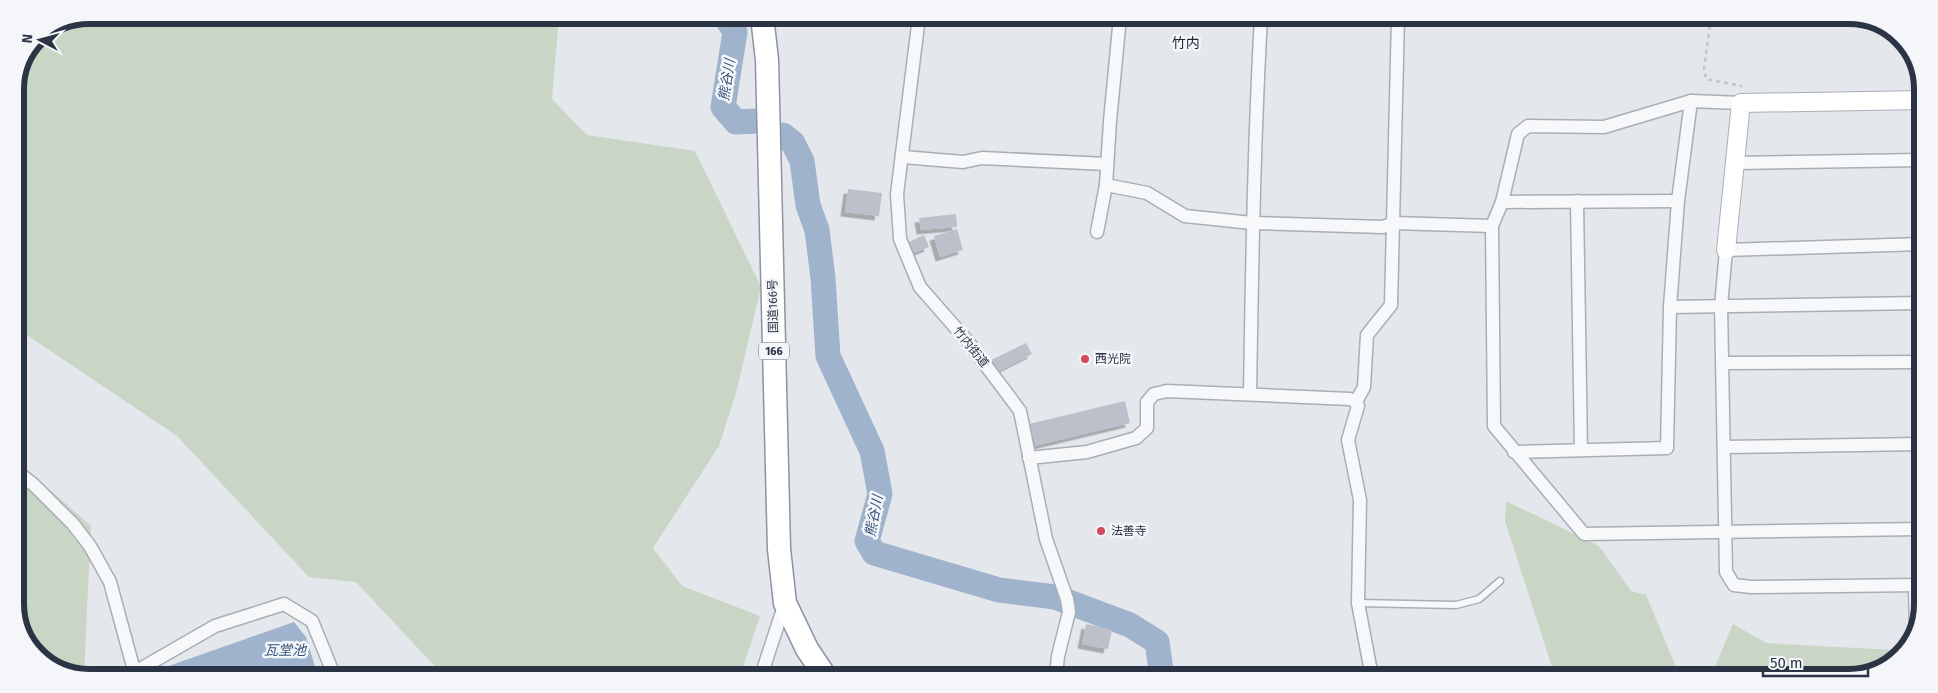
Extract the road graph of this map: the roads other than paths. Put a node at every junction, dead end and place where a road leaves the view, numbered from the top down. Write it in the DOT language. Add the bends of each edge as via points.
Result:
graph roads {
  1 [pos="763,24"];
  2 [pos="918,24"];
  3 [pos="1120,24"];
  4 [pos="1261,24"];
  5 [pos="1398,24"];
  6 [pos="1914,100"];
  7 [pos="1691,101"];
  8 [pos="1746,103"];
  9 [pos="903,157"];
  10 [pos="1914,160"];
  11 [pos="1736,163"];
  12 [pos="1107,164"];
  13 [pos="1106,185"];
  14 [pos="1577,201"];
  15 [pos="1678,201"];
  16 [pos="1502,202"];
  17 [pos="1252,223"];
  18 [pos="1394,224"];
  19 [pos="1492,226"];
  20 [pos="1097,232"];
  21 [pos="1914,244"];
  22 [pos="1726,250"];
  23 [pos="1914,303"];
  24 [pos="1721,306"];
  25 [pos="1670,307"];
  26 [pos="1914,362"];
  27 [pos="1723,363"];
  28 [pos="1250,394"];
  29 [pos="1356,402"];
  30 [pos="1914,444"];
  31 [pos="1724,447"];
  32 [pos="1580,450"];
  33 [pos="1514,452"];
  34 [pos="1029,458"];
  35 [pos="24,477"];
  36 [pos="1914,529"];
  37 [pos="1725,533"];
  38 [pos="1500,581"];
  39 [pos="1914,585"];
  40 [pos="786,603"];
  41 [pos="1358,603"];
  42 [pos="134,669"];
  43 [pos="142,669"];
  44 [pos="332,669"];
  45 [pos="762,669"];
  46 [pos="820,669"];
  47 [pos="1057,669"];
  48 [pos="1370,669"];
  1 -- 40 [label="highway, 国道166号 / 166" via="768,70 779,549"];
  2 -- 9 [label="street, 竹内街道"];
  3 -- 12 [label="street"];
  4 -- 17 [label="street"];
  5 -- 18 [label="street"];
  6 -- 8 [label="street"];
  7 -- 8 [label="street"];
  7 -- 15 [label="street"];
  7 -- 16 [label="street" via="1604,127 1528,126 1518,134"];
  8 -- 11 [label="street"];
  9 -- 12 [label="street" via="964,162 982,158"];
  9 -- 34 [label="street, 竹内街道" via="897,194 900,239 920,287 969,343 1020,411"];
  10 -- 11 [label="street"];
  11 -- 22 [label="street"];
  12 -- 13 [label="street"];
  13 -- 17 [label="street" via="1148,193 1185,216"];
  13 -- 20 [label="street"];
  14 -- 15 [label="street"];
  14 -- 16 [label="street"];
  14 -- 32 [label="street"];
  15 -- 25 [label="street"];
  16 -- 19 [label="street"];
  17 -- 18 [label="street" via="1384,227"];
  17 -- 28 [label="street"];
  18 -- 19 [label="street"];
  18 -- 29 [label="street" via="1391,305 1366,335 1364,387"];
  19 -- 33 [label="street" via="1494,426"];
  21 -- 22 [label="street"];
  22 -- 24 [label="street"];
  23 -- 24 [label="street"];
  24 -- 25 [label="street"];
  24 -- 27 [label="street"];
  25 -- 32 [label="street" via="1667,448"];
  26 -- 27 [label="street"];
  27 -- 31 [label="street"];
  28 -- 29 [label="street" via="1350,398"];
  28 -- 34 [label="street" via="1167,391 1154,394 1147,402 1147,428 1136,438 1087,452"];
  29 -- 41 [label="street" via="1358,406 1348,440 1360,500"];
  30 -- 31 [label="street"];
  31 -- 37 [label="street"];
  32 -- 33 [label="street"];
  33 -- 37 [label="street" via="1584,534"];
  34 -- 47 [label="street, 竹内街道" via="1046,538 1068,605"];
  35 -- 42 [label="street" via="74,524 90,546 110,582"];
  36 -- 37 [label="street"];
  37 -- 39 [label="street" via="1726,572 1734,585"];
  38 -- 41 [label="lane" via="1479,599 1456,605"];
  40 -- 45 [label="street"];
  40 -- 46 [label="highway, 国道166号 / 166" via="807,649"];
  41 -- 48 [label="street"];
  43 -- 44 [label="street" via="215,626 284,604 312,621"];
}
